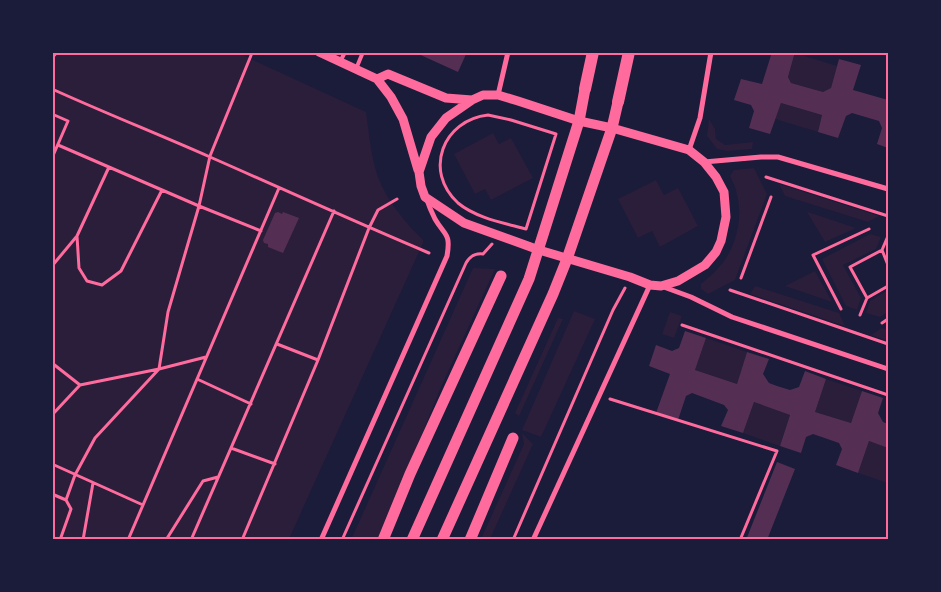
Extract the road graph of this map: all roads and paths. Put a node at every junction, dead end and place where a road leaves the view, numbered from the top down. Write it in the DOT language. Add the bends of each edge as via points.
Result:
graph roads {
  1 [pos="57,52"];
  2 [pos="319,52"];
  3 [pos="345,52"];
  4 [pos="363,52"];
  5 [pos="508,52"];
  6 [pos="593,52"];
  7 [pos="629,52"];
  8 [pos="712,52"];
  9 [pos="252,53"];
  10 [pos="52,58"];
  11 [pos="340,62"];
  12 [pos="356,69"];
  13 [pos="377,79"];
  14 [pos="52,89"];
  15 [pos="585,89"];
  16 [pos="498,95"];
  17 [pos="472,100"];
  18 [pos="618,102"];
  19 [pos="52,114"];
  20 [pos="514,114"];
  21 [pos="512,120"];
  22 [pos="579,121"];
  23 [pos="612,128"];
  24 [pos="58,144"];
  25 [pos="689,150"];
  26 [pos="210,156"];
  27 [pos="52,158"];
  28 [pos="704,162"];
  29 [pos="109,167"];
  30 [pos="419,172"];
  31 [pos="766,177"];
  32 [pos="279,188"];
  33 [pos="888,189"];
  34 [pos="162,190"];
  35 [pos="425,197"];
  36 [pos="771,197"];
  37 [pos="397,199"];
  38 [pos="199,206"];
  39 [pos="334,211"];
  40 [pos="888,216"];
  41 [pos="503,222"];
  42 [pos="369,228"];
  43 [pos="869,229"];
  44 [pos="261,231"];
  45 [pos="498,235"];
  46 [pos="77,236"];
  47 [pos="888,236"];
  48 [pos="539,250"];
  49 [pos="882,250"];
  50 [pos="429,253"];
  51 [pos="567,259"];
  52 [pos="888,264"];
  53 [pos="52,266"];
  54 [pos="501,276"];
  55 [pos="630,277"];
  56 [pos="741,278"];
  57 [pos="650,285"];
  58 [pos="661,286"];
  59 [pos="888,286"];
  60 [pos="730,290"];
  61 [pos="866,298"];
  62 [pos="841,309"];
  63 [pos="860,315"];
  64 [pos="888,319"];
  65 [pos="882,323"];
  66 [pos="682,325"];
  67 [pos="277,344"];
  68 [pos="888,344"];
  69 [pos="207,357"];
  70 [pos="318,360"];
  71 [pos="52,363"];
  72 [pos="160,369"];
  73 [pos="888,369"];
  74 [pos="197,379"];
  75 [pos="80,385"];
  76 [pos="599,395"];
  77 [pos="888,395"];
  78 [pos="251,404"];
  79 [pos="52,415"];
  80 [pos="513,438"];
  81 [pos="231,448"];
  82 [pos="52,464"];
  83 [pos="275,464"];
  84 [pos="75,475"];
  85 [pos="218,477"];
  86 [pos="93,483"];
  87 [pos="52,494"];
  88 [pos="66,500"];
  89 [pos="143,506"];
  90 [pos="60,540"];
  91 [pos="83,540"];
  92 [pos="128,540"];
  93 [pos="166,540"];
  94 [pos="191,540"];
  95 [pos="242,540"];
  96 [pos="321,540"];
  97 [pos="342,540"];
  98 [pos="383,540"];
  99 [pos="412,540"];
  100 [pos="442,540"];
  101 [pos="470,540"];
  102 [pos="513,540"];
  103 [pos="533,540"];
  104 [pos="740,540"];
  1 -- 10 [label="path"];
  2 -- 11 [label="street"];
  3 -- 11 [label="lane"];
  4 -- 12 [label="lane"];
  5 -- 16 [label="street"];
  6 -- 15 [label="highway"];
  7 -- 18 [label="highway"];
  8 -- 25 [label="street" via="700,118"];
  9 -- 26 [label="path"];
  11 -- 12 [label="street"];
  12 -- 13 [label="street"];
  13 -- 17 [label="street" via="388,74 446,98"];
  13 -- 30 [label="street" via="403,118"];
  14 -- 26 [label="path"];
  15 -- 22 [label="highway"];
  16 -- 17 [label="street"];
  16 -- 22 [label="street"];
  17 -- 30 [label="street" via="436,129 426,147"];
  18 -- 23 [label="highway"];
  19 -- 24 [label="path" via="68,121"];
  20 -- 21 [label="path"];
  21 -- 41 [label="path" via="556,134 526,229"];
  21 -- 41 [label="path" via="488,115 467,121 448,137 440,154 441,172 452,196 475,213"];
  22 -- 23 [label="street"];
  22 -- 48 [label="highway"];
  23 -- 25 [label="street"];
  23 -- 51 [label="highway"];
  24 -- 27 [label="path"];
  24 -- 29 [label="path"];
  25 -- 28 [label="street"];
  26 -- 32 [label="path"];
  26 -- 38 [label="path"];
  28 -- 33 [label="street" via="778,157"];
  28 -- 58 [label="street" via="724,192 726,217 720,241 705,265 678,282"];
  29 -- 34 [label="path"];
  29 -- 46 [label="path"];
  30 -- 35 [label="street"];
  31 -- 40 [label="path"];
  32 -- 39 [label="path"];
  32 -- 44 [label="path"];
  34 -- 38 [label="path"];
  34 -- 46 [label="path" via="121,272 102,285 87,281 79,268"];
  35 -- 45 [label="street" via="464,223"];
  35 -- 96 [label="street" via="447,235 447,256"];
  36 -- 56 [label="path"];
  37 -- 42 [label="path" via="378,210"];
  38 -- 44 [label="path"];
  38 -- 72 [label="path" via="168,312"];
  39 -- 42 [label="path"];
  39 -- 67 [label="path"];
  41 -- 45 [label="path"];
  42 -- 50 [label="path"];
  42 -- 70 [label="path"];
  43 -- 62 [label="path" via="813,255"];
  44 -- 69 [label="path"];
  45 -- 48 [label="street"];
  45 -- 97 [label="path" via="483,254 469,257"];
  46 -- 53 [label="path"];
  47 -- 49 [label="path"];
  48 -- 51 [label="street"];
  48 -- 99 [label="highway" via="530,279"];
  49 -- 52 [label="path"];
  49 -- 61 [label="path" via="850,267"];
  51 -- 55 [label="street"];
  51 -- 100 [label="highway"];
  54 -- 98 [label="highway"];
  55 -- 57 [label="street"];
  55 -- 102 [label="path"];
  57 -- 58 [label="street"];
  57 -- 76 [label="street"];
  58 -- 73 [label="street" via="732,317"];
  59 -- 61 [label="path"];
  60 -- 68 [label="path"];
  61 -- 63 [label="path"];
  64 -- 65 [label="path"];
  66 -- 77 [label="path"];
  67 -- 70 [label="path"];
  67 -- 78 [label="path"];
  69 -- 72 [label="path"];
  69 -- 74 [label="path"];
  70 -- 83 [label="path"];
  71 -- 75 [label="path"];
  72 -- 75 [label="path"];
  72 -- 84 [label="path" via="95,438"];
  74 -- 78 [label="path"];
  74 -- 89 [label="path"];
  75 -- 79 [label="path"];
  76 -- 103 [label="street"];
  76 -- 104 [label="path" via="776,451"];
  78 -- 81 [label="path"];
  80 -- 101 [label="highway"];
  81 -- 83 [label="path"];
  81 -- 85 [label="path"];
  82 -- 84 [label="path"];
  83 -- 95 [label="path"];
  84 -- 86 [label="path"];
  84 -- 88 [label="path"];
  85 -- 93 [label="path" via="203,482"];
  85 -- 94 [label="path"];
  86 -- 89 [label="path"];
  86 -- 91 [label="path"];
  87 -- 88 [label="path"];
  88 -- 90 [label="path" via="72,509"];
  89 -- 92 [label="path"];
}
